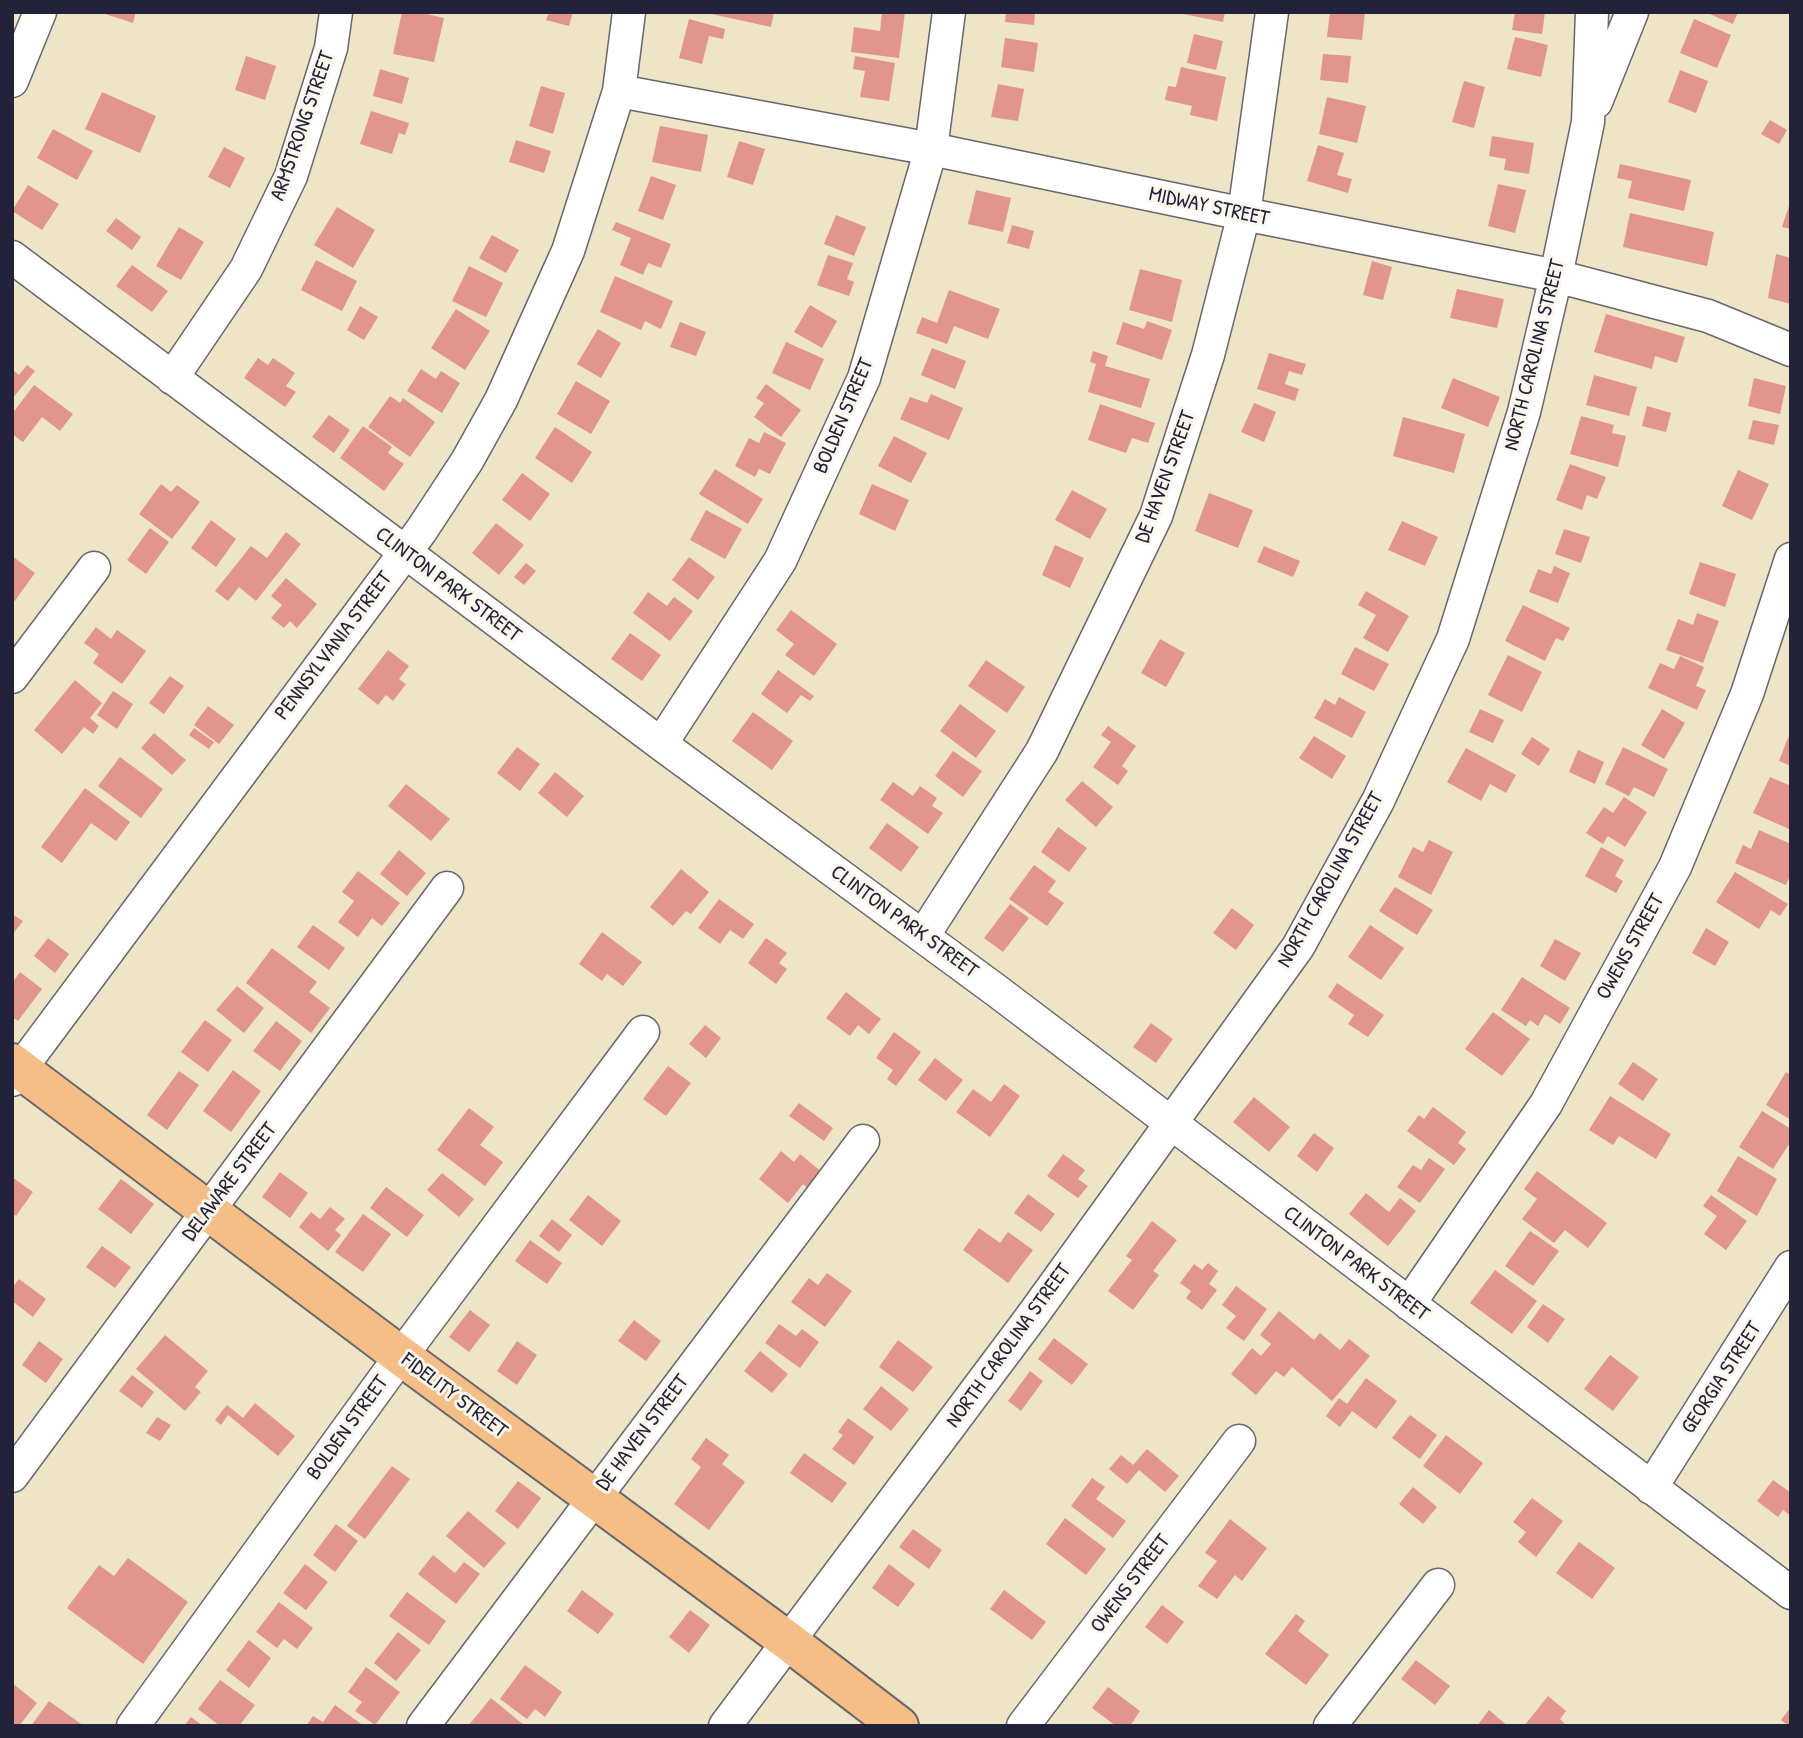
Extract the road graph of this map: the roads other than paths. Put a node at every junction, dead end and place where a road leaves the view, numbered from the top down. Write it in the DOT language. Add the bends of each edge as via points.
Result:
graph roads {
  1 [pos="40,12"];
  2 [pos="335,12"];
  3 [pos="628,12"];
  4 [pos="949,12"];
  5 [pos="1272,12"];
  6 [pos="1592,12"];
  7 [pos="1632,12"];
  8 [pos="12,81"];
  9 [pos="619,91"];
  10 [pos="1588,122"];
  11 [pos="931,149"];
  12 [pos="1244,214"];
  13 [pos="12,257"];
  14 [pos="1556,276"];
  15 [pos="1791,350"];
  16 [pos="172,378"];
  17 [pos="405,553"];
  18 [pos="1791,559"];
  19 [pos="94,568"];
  20 [pos="12,677"];
  21 [pos="661,744"];
  22 [pos="447,888"];
  23 [pos="923,936"];
  24 [pos="643,1032"];
  25 [pos="15,1070"];
  26 [pos="1172,1124"];
  27 [pos="863,1141"];
  28 [pos="209,1212"];
  29 [pos="1791,1267"];
  30 [pos="1409,1304"];
  31 [pos="401,1356"];
  32 [pos="1239,1441"];
  33 [pos="12,1476"];
  34 [pos="1651,1488"];
  35 [pos="593,1500"];
  36 [pos="1438,1585"];
  37 [pos="1791,1593"];
  38 [pos="788,1641"];
  39 [pos="133,1726"];
  40 [pos="423,1726"];
  41 [pos="725,1726"];
  42 [pos="899,1726"];
  43 [pos="1023,1726"];
  44 [pos="1330,1726"];
  1 -- 8 [label="street"];
  2 -- 16 [label="street, ARMSTRONG STREET" via="331,48 290,176 246,269"];
  3 -- 9 [label="street, PENNSYLVANIA STREET"];
  4 -- 11 [label="street, BOLDEN STREET"];
  5 -- 12 [label="street, DE HAVEN STREET"];
  6 -- 10 [label="street, NORTH CAROLINA STREET"];
  7 -- 10 [label="street"];
  9 -- 11 [label="street, MIDWAY STREET"];
  9 -- 17 [label="street, PENNSYLVANIA STREET" via="568,251 501,400 467,461"];
  10 -- 14 [label="street, NORTH CAROLINA STREET"];
  11 -- 12 [label="street, MIDWAY STREET"];
  11 -- 21 [label="street, BOLDEN STREET" via="864,378 780,562"];
  12 -- 14 [label="street, MIDWAY STREET"];
  12 -- 23 [label="street, DE HAVEN STREET" via="1208,355 1156,516 1042,751"];
  13 -- 16 [label="street, CLINTON PARK STREET"];
  14 -- 15 [label="street, MIDWAY STREET" via="1708,316"];
  14 -- 26 [label="street, NORTH CAROLINA STREET" via="1524,412 1453,639 1377,802 1298,947"];
  16 -- 17 [label="street, CLINTON PARK STREET"];
  17 -- 21 [label="street, CLINTON PARK STREET"];
  17 -- 25 [label="street, PENNSYLVANIA STREET"];
  18 -- 30 [label="street, OWENS STREET" via="1747,694 1675,867 1546,1104"];
  19 -- 20 [label="street"];
  21 -- 23 [label="street, CLINTON PARK STREET"];
  22 -- 28 [label="street, DELAWARE STREET"];
  23 -- 26 [label="street, CLINTON PARK STREET"];
  24 -- 31 [label="street, BOLDEN STREET"];
  25 -- 28 [label="main road, FIDELITY STREET"];
  26 -- 30 [label="street, CLINTON PARK STREET"];
  26 -- 38 [label="street, NORTH CAROLINA STREET"];
  27 -- 35 [label="street, DE HAVEN STREET"];
  28 -- 31 [label="main road, FIDELITY STREET"];
  28 -- 33 [label="street, DELAWARE STREET"];
  29 -- 34 [label="street, GEORGIA STREET"];
  30 -- 34 [label="street, CLINTON PARK STREET"];
  31 -- 35 [label="main road, FIDELITY STREET"];
  31 -- 39 [label="street, BOLDEN STREET"];
  32 -- 43 [label="street, OWENS STREET"];
  34 -- 37 [label="street, CLINTON PARK STREET"];
  35 -- 38 [label="main road, FIDELITY STREET"];
  35 -- 40 [label="street, DE HAVEN STREET"];
  36 -- 44 [label="street"];
  38 -- 41 [label="street, NORTH CAROLINA STREET"];
  38 -- 42 [label="main road, FIDELITY STREET"];
}
